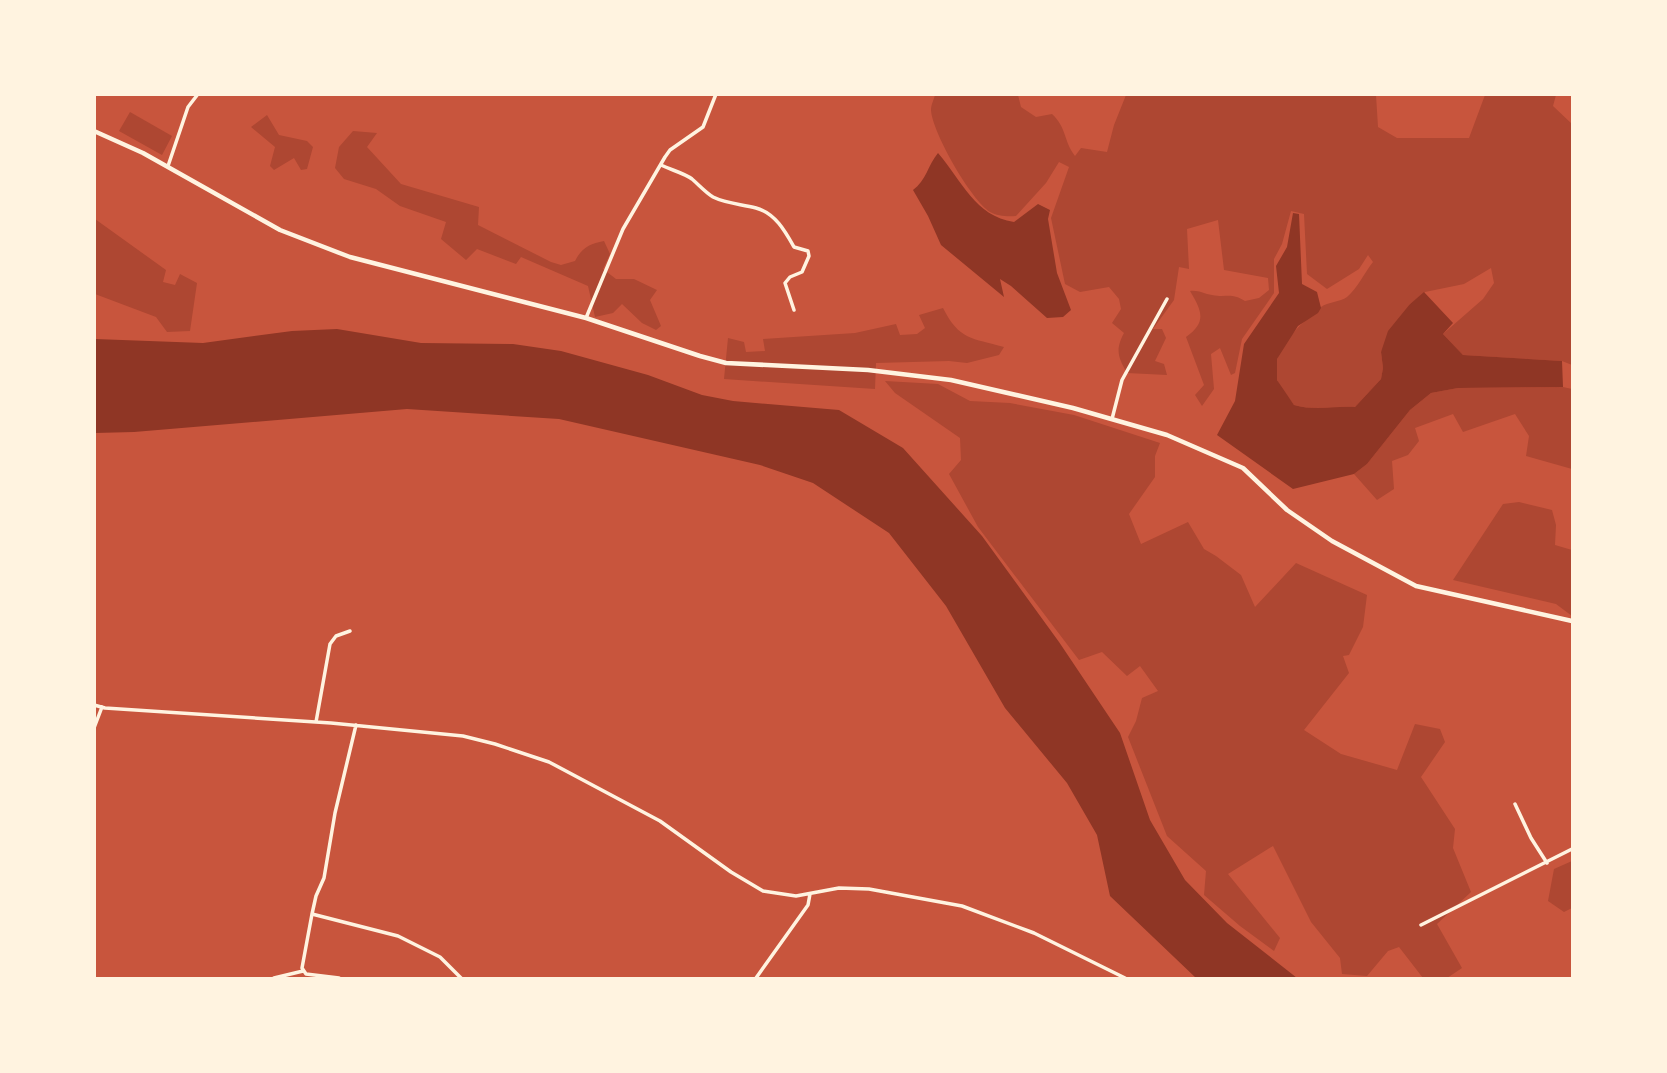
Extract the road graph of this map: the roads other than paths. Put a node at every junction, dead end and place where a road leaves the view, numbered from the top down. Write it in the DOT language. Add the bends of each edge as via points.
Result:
graph roads {
  1 [pos="198,94"];
  2 [pos="716,94"];
  3 [pos="94,131"];
  4 [pos="661,165"];
  5 [pos="168,167"];
  6 [pos="1167,299"];
  7 [pos="794,310"];
  8 [pos="586,318"];
  9 [pos="1112,419"];
  10 [pos="1572,621"];
  11 [pos="350,631"];
  12 [pos="94,705"];
  13 [pos="102,707"];
  14 [pos="316,722"];
  15 [pos="356,725"];
  16 [pos="94,728"];
  17 [pos="1515,804"];
  18 [pos="1573,849"];
  19 [pos="1547,863"];
  20 [pos="810,894"];
  21 [pos="312,914"];
  22 [pos="1421,925"];
  23 [pos="303,971"];
  24 [pos="274,978"];
  25 [pos="339,978"];
  26 [pos="461,978"];
  27 [pos="756,978"];
  28 [pos="1125,978"];
  1 -- 5 [label="street" via="188,107"];
  2 -- 4 [label="street" via="703,127 670,150"];
  3 -- 5 [label="street"];
  4 -- 7 [label="street" via="690,177 716,198 768,214 794,247 808,251 802,272 785,283"];
  4 -- 8 [label="street" via="624,229"];
  5 -- 8 [label="street" via="280,230 350,257"];
  6 -- 9 [label="street" via="1122,380"];
  8 -- 9 [label="street" via="726,363 868,370 951,380"];
  9 -- 10 [label="street" via="1167,435 1243,468 1287,510 1332,541 1416,586"];
  11 -- 14 [label="street" via="330,644"];
  12 -- 13 [label="street"];
  13 -- 14 [label="street"];
  13 -- 16 [label="street"];
  14 -- 15 [label="street"];
  15 -- 20 [label="street" via="463,736 549,762 660,821 764,891"];
  15 -- 21 [label="street" via="324,878"];
  17 -- 19 [label="street"];
  18 -- 19 [label="street"];
  19 -- 22 [label="street"];
  20 -- 27 [label="street" via="808,905"];
  20 -- 28 [label="street" via="839,888 869,889 962,906 1034,933"];
  21 -- 23 [label="street"];
  21 -- 26 [label="street" via="398,936 440,957"];
  23 -- 24 [label="street"];
  23 -- 25 [label="street"];
}
